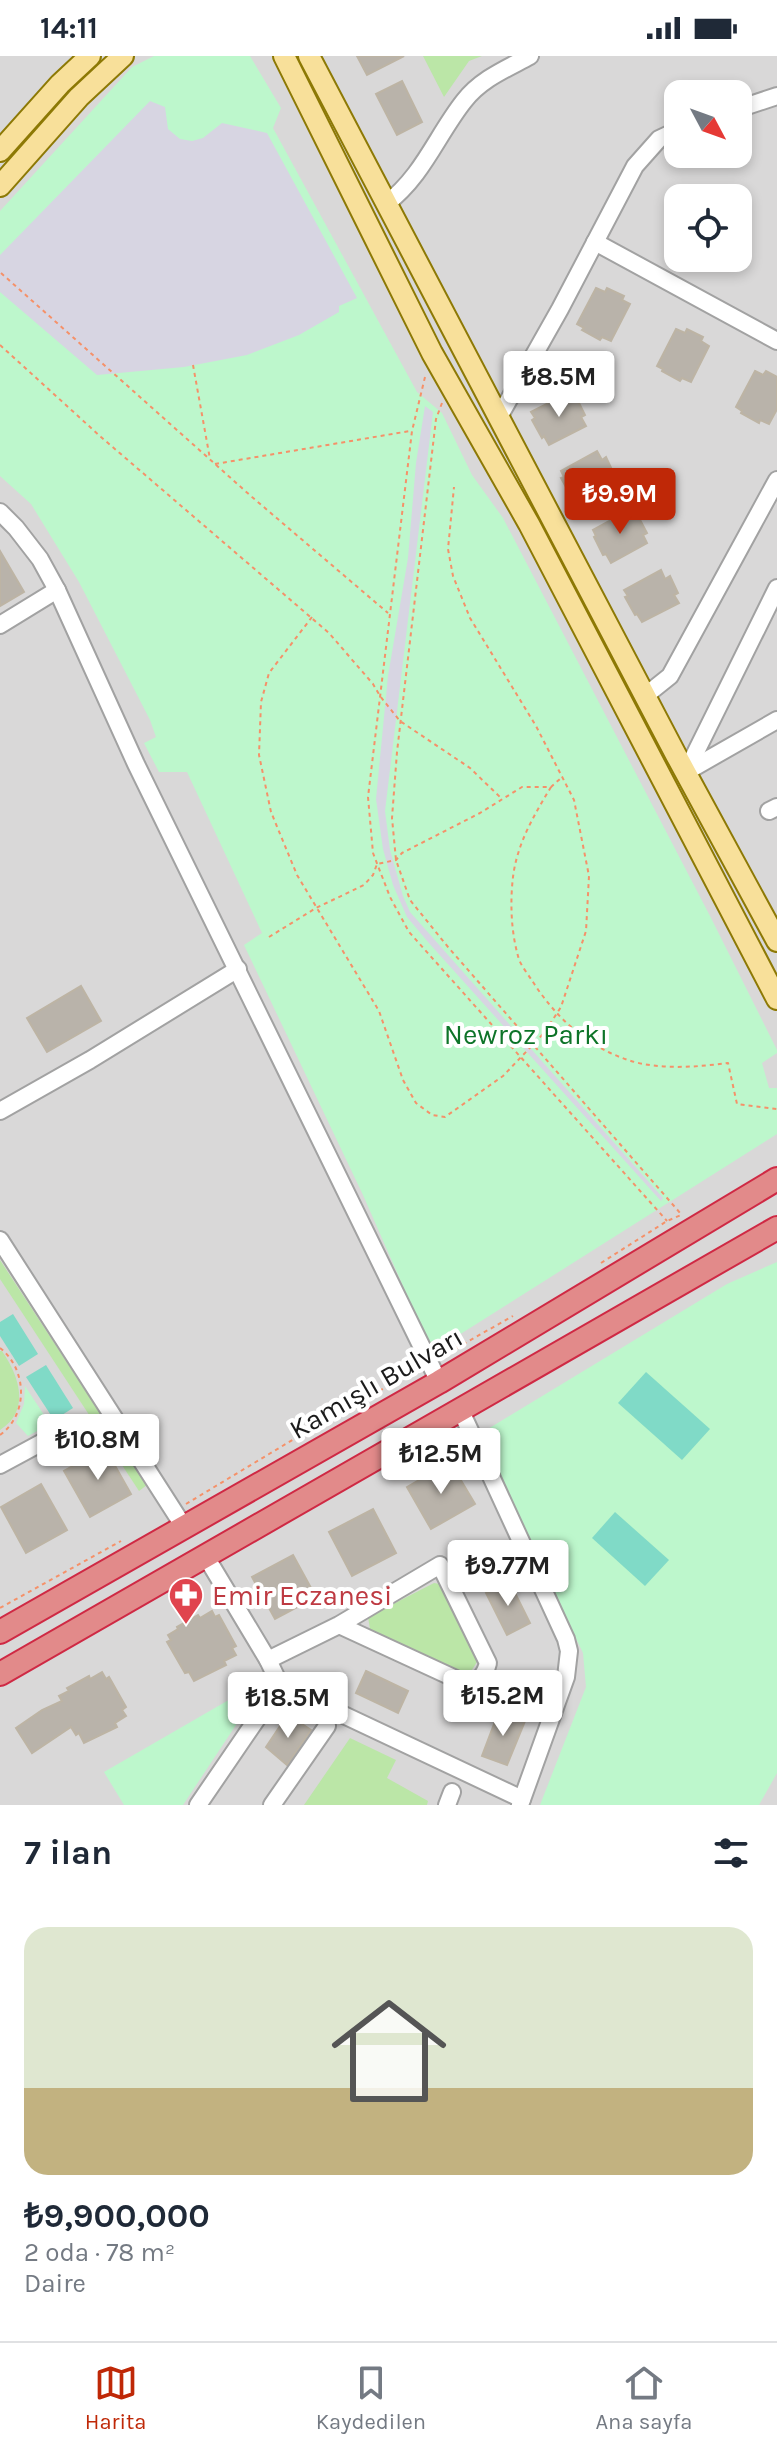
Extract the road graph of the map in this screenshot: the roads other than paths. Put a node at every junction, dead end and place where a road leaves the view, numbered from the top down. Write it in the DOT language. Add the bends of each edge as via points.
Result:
graph roads {
  1 [pos="90,56"];
  2 [pos="123,56"];
  3 [pos="284,56"];
  4 [pos="309,56"];
  5 [pos="530,56"];
  6 [pos="777,96"];
  7 [pos="752,104"];
  8 [pos="664,137"];
  9 [pos="0,151"];
  10 [pos="0,186"];
  11 [pos="386,204"];
  12 [pos="595,242"];
  13 [pos="777,341"];
  14 [pos="499,417"];
  15 [pos="777,480"];
  16 [pos="0,512"];
  17 [pos="777,588"];
  18 [pos="57,590"];
  19 [pos="0,625"];
  20 [pos="645,696"];
  21 [pos="777,720"];
  22 [pos="686,772"];
  23 [pos="777,941"];
  24 [pos="238,969"];
  25 [pos="777,999"];
  26 [pos="0,1111"];
  27 [pos="777,1179"];
  28 [pos="777,1228"];
  29 [pos="0,1240"];
  30 [pos="434,1373"];
  31 [pos="460,1409"];
  32 [pos="76,1424"];
  33 [pos="0,1465"];
  34 [pos="180,1519"];
  35 [pos="205,1555"];
  36 [pos="339,1625"];
  37 [pos="0,1632"];
  38 [pos="268,1660"];
  39 [pos="0,1674"];
  40 [pos="280,1685"];
  41 [pos="327,1726"];
  42 [pos="521,1802"];
  43 [pos="198,1805"];
  44 [pos="272,1805"];
  1 -- 9 [label="main road"];
  2 -- 10 [label="main road"];
  3 -- 25 [label="main road" via="432,353 529,524"];
  4 -- 11 [label="main road"];
  5 -- 11 [label="street" via="487,79 465,100 409,183"];
  6 -- 7 [label="street"];
  8 -- 12 [label="street" via="635,166"];
  11 -- 14 [label="main road"];
  12 -- 13 [label="street"];
  12 -- 14 [label="street"];
  14 -- 20 [label="main road"];
  15 -- 20 [label="street" via="670,676"];
  16 -- 18 [label="street" via="40,559"];
  17 -- 22 [label="street"];
  18 -- 19 [label="street"];
  18 -- 24 [label="street"];
  20 -- 22 [label="main road"];
  21 -- 22 [label="street"];
  22 -- 23 [label="main road"];
  24 -- 26 [label="street"];
  24 -- 30 [label="street"];
  27 -- 30 [label="highway, Kamışlı Bulvarı"];
  28 -- 31 [label="highway"];
  29 -- 34 [label="street"];
  30 -- 34 [label="highway, Kamışlı Bulvarı"];
  31 -- 35 [label="highway"];
  31 -- 42 [label="street" via="569,1651 566,1677"];
  32 -- 33 [label="street"];
  34 -- 37 [label="highway, Kamışlı Bulvarı"];
  35 -- 38 [label="street"];
  35 -- 39 [label="highway"];
  36 -- 36 [label="street" via="469,1685 486,1672 488,1663 440,1565"];
  36 -- 38 [label="street"];
  38 -- 40 [label="street"];
  40 -- 42 [label="street"];
  40 -- 43 [label="street"];
  41 -- 44 [label="street"];
}
